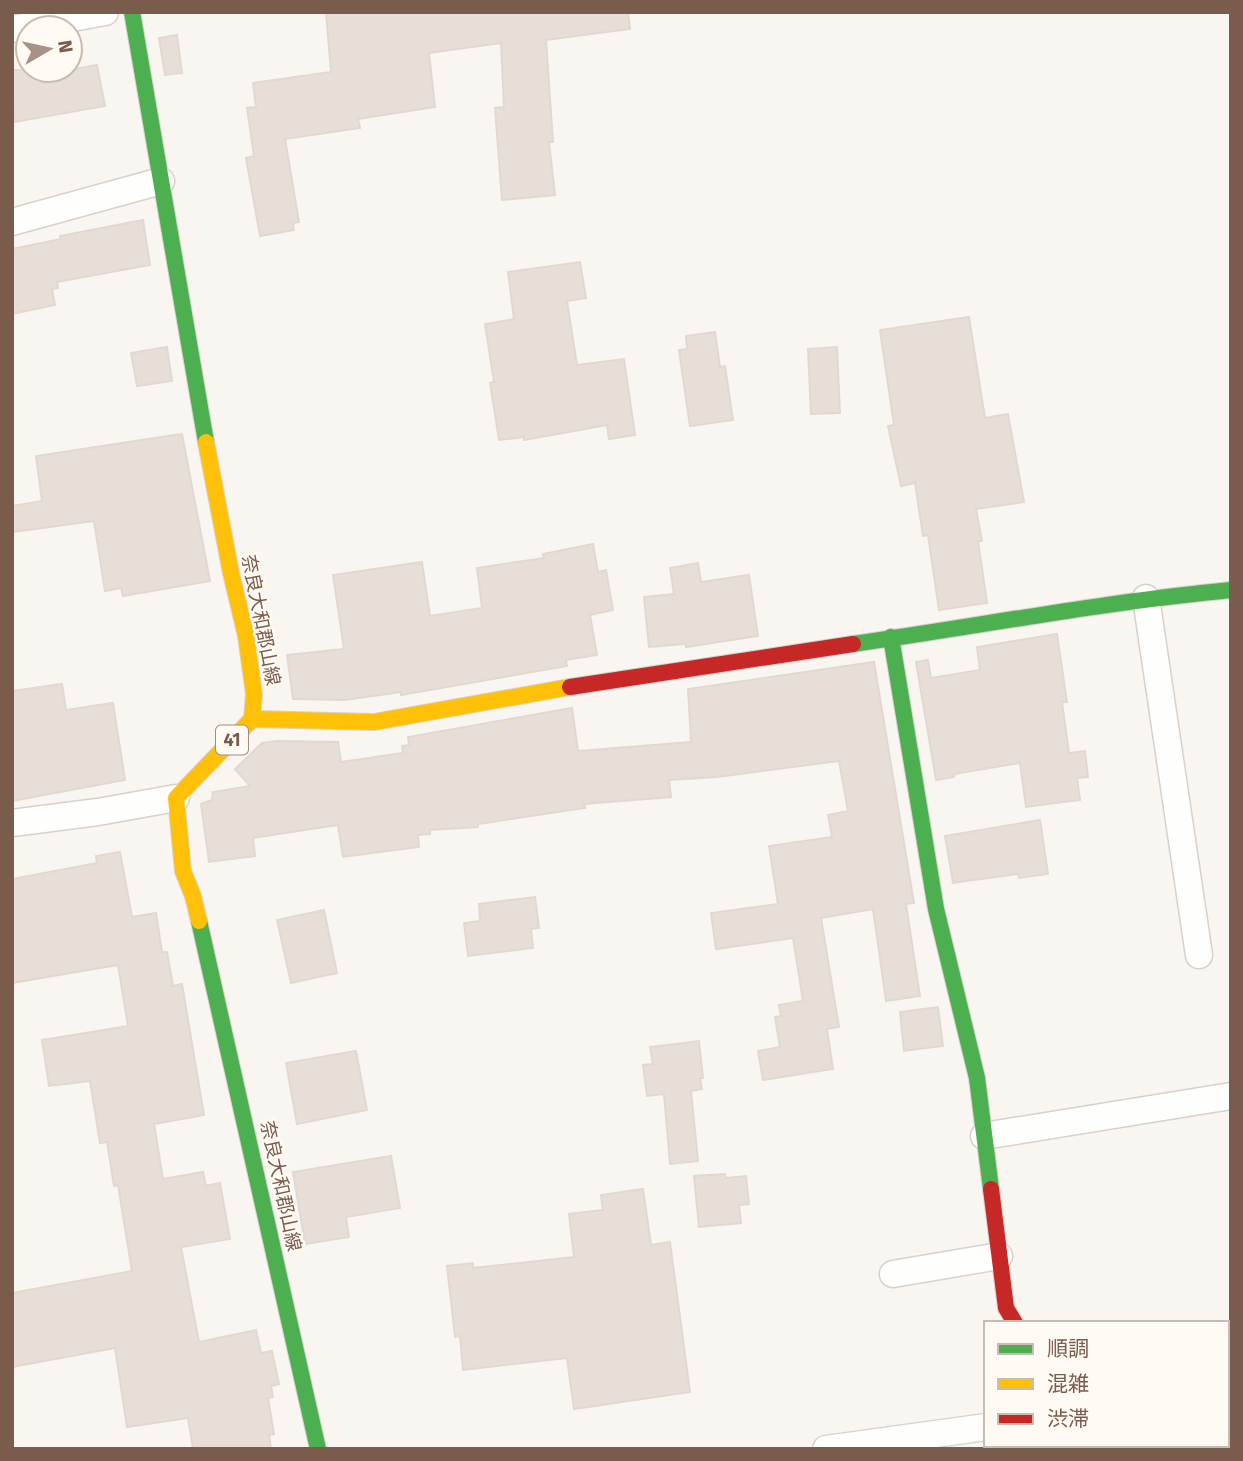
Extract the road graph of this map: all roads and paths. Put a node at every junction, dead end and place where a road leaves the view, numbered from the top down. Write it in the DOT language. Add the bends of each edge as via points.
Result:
graph roads {
  1 [pos="105,12"];
  2 [pos="132,12"];
  3 [pos="12,29"];
  4 [pos="161,181"];
  5 [pos="12,222"];
  6 [pos="1231,590"];
  7 [pos="1146,598"];
  8 [pos="891,637"];
  9 [pos="252,719"];
  10 [pos="176,798"];
  11 [pos="12,823"];
  12 [pos="1199,955"];
  13 [pos="1231,1096"];
  14 [pos="984,1136"];
  15 [pos="999,1256"];
  16 [pos="893,1274"];
  17 [pos="1014,1321"];
  18 [pos="984,1427"];
  19 [pos="318,1449"];
  20 [pos="826,1449"];
  1 -- 3 [label="street"];
  2 -- 4 [label="street, 奈良大和郡山線 / 41"];
  4 -- 5 [label="street"];
  4 -- 9 [label="street, 奈良大和郡山線 / 41" via="246,636 254,695"];
  6 -- 7 [label="street"];
  7 -- 8 [label="street"];
  7 -- 12 [label="street"];
  8 -- 9 [label="street" via="374,722"];
  8 -- 14 [label="street" via="936,909 977,1078"];
  9 -- 10 [label="street, 41"];
  10 -- 11 [label="street"];
  10 -- 19 [label="street, 奈良大和郡山線" via="183,871 194,896"];
  13 -- 14 [label="street"];
  14 -- 15 [label="street"];
  15 -- 16 [label="street"];
  15 -- 17 [label="street" via="1006,1308"];
  18 -- 20 [label="street"];
}
